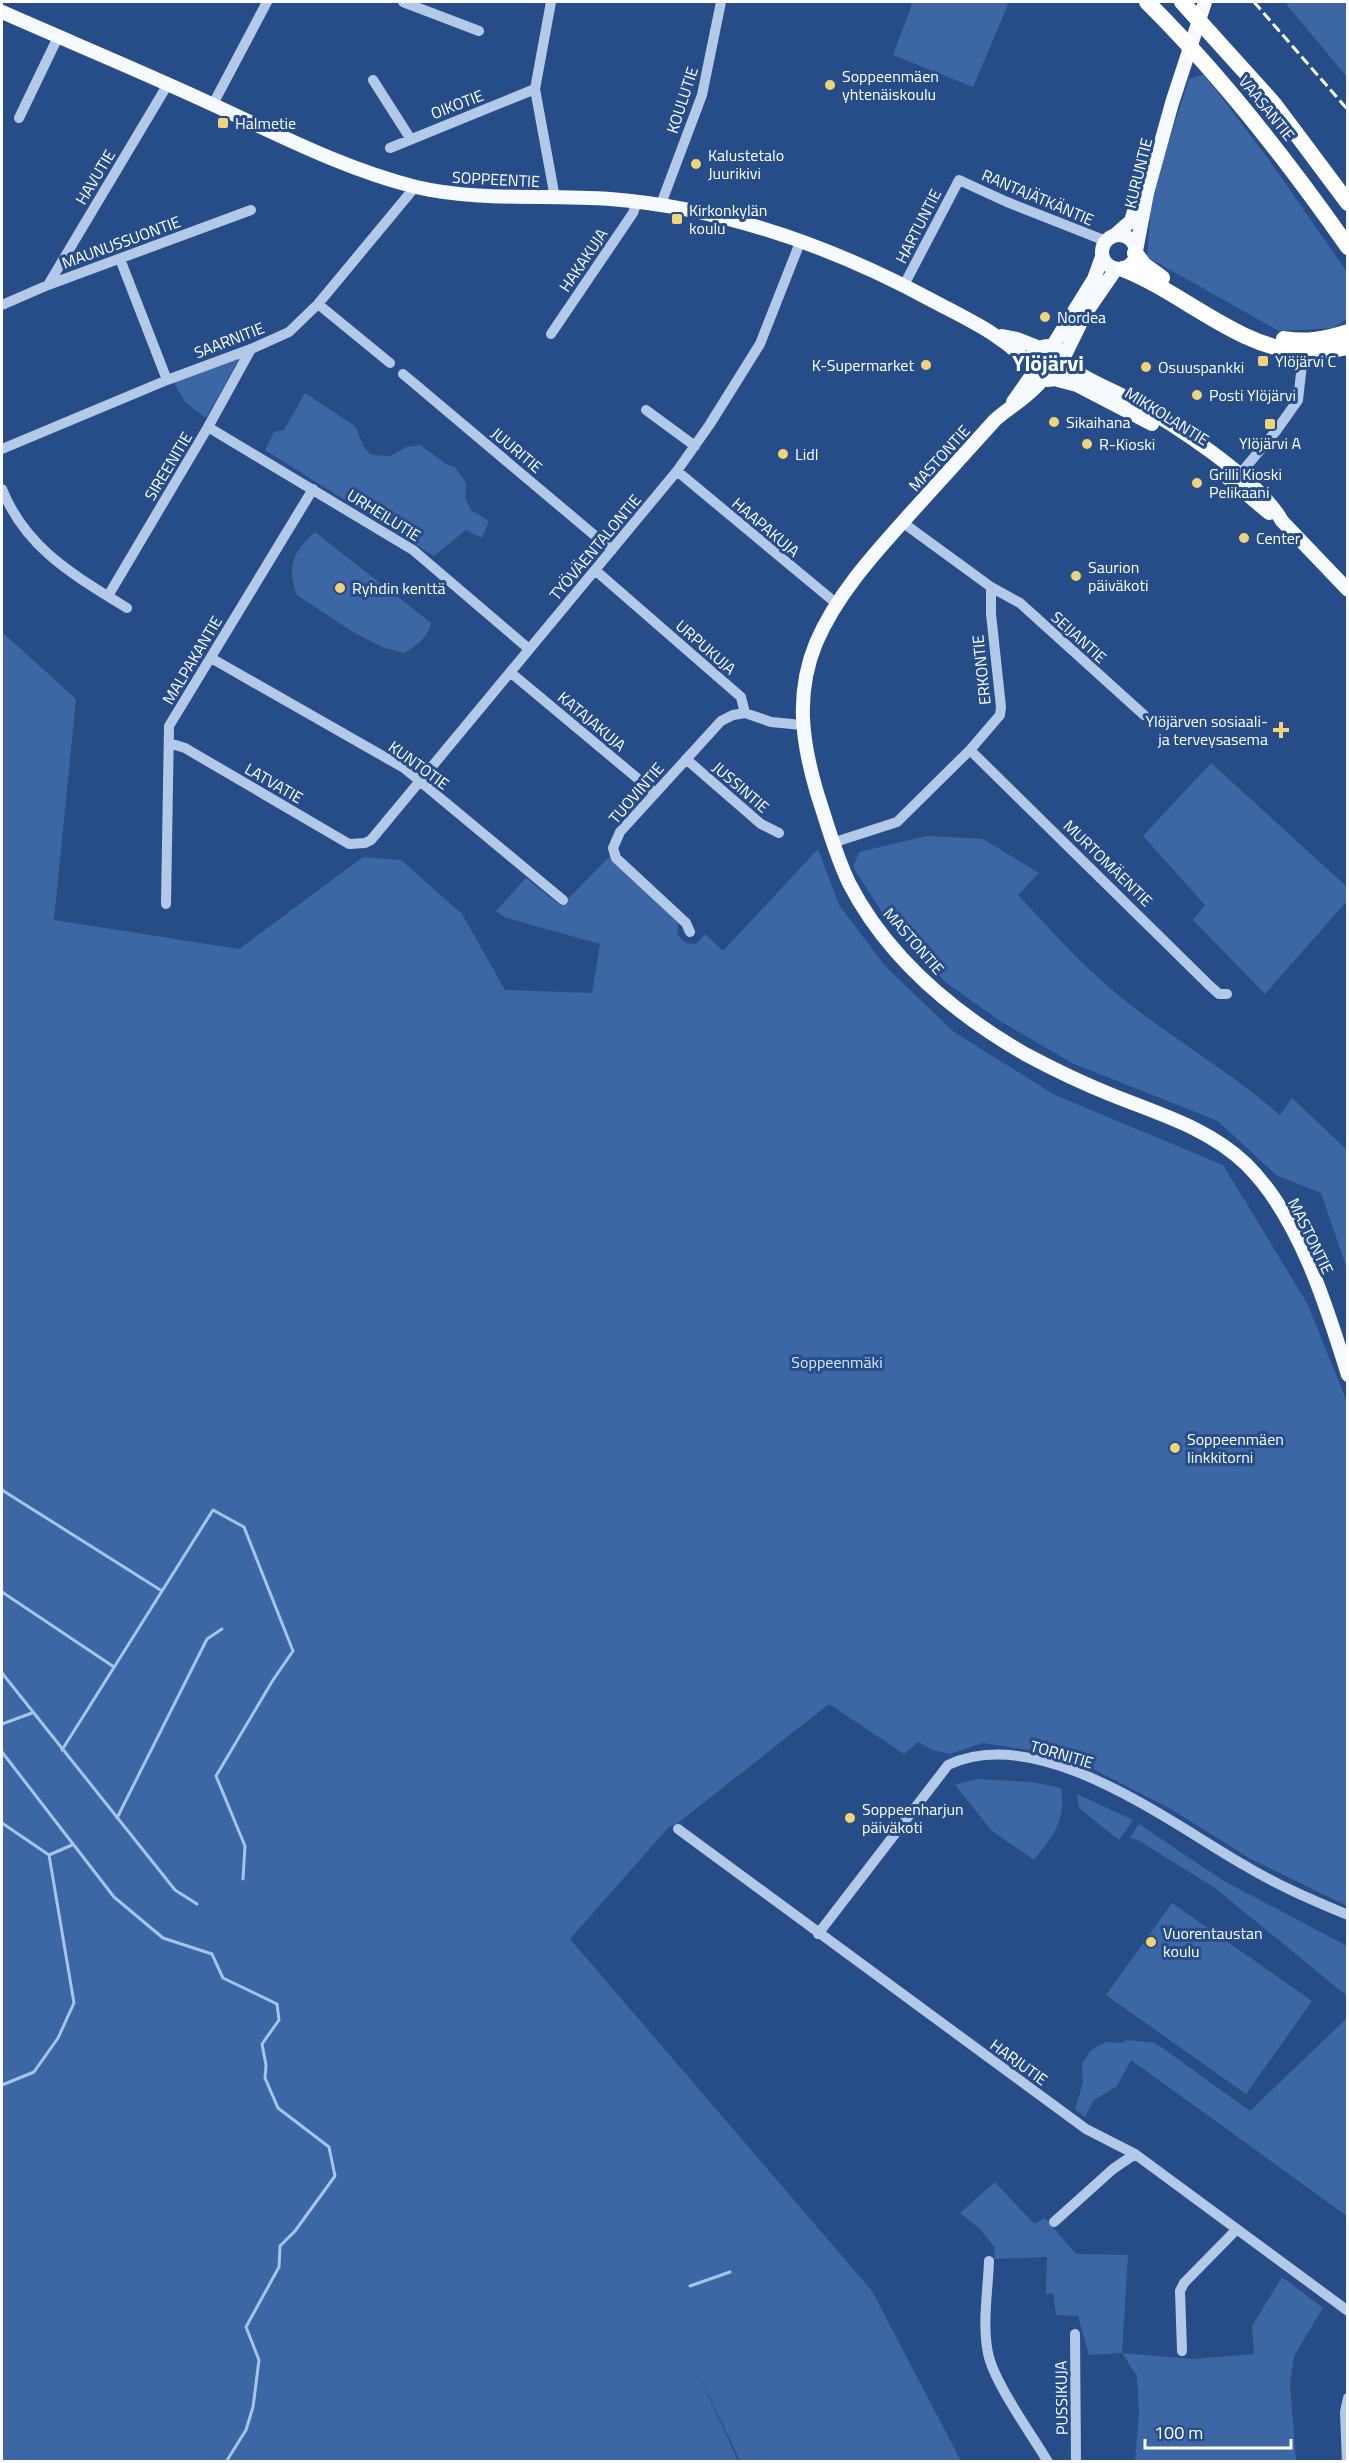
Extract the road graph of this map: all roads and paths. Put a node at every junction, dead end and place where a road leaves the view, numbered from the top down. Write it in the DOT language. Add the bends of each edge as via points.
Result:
graph roads {
  1 [pos="267,2"];
  2 [pos="403,2"];
  3 [pos="551,2"];
  4 [pos="721,2"];
  5 [pos="1147,2"];
  6 [pos="1182,2"];
  7 [pos="1205,2"];
  8 [pos="2,12"];
  9 [pos="479,31"];
  10 [pos="58,37"];
  11 [pos="373,81"];
  12 [pos="168,84"];
  13 [pos="535,89"];
  14 [pos="1172,103"];
  15 [pos="213,104"];
  16 [pos="19,118"];
  17 [pos="410,138"];
  18 [pos="390,148"];
  19 [pos="958,180"];
  20 [pos="416,187"];
  21 [pos="555,198"];
  22 [pos="637,202"];
  23 [pos="1347,203"];
  24 [pos="661,204"];
  25 [pos="251,210"];
  26 [pos="1111,238"];
  27 [pos="801,240"];
  28 [pos="1347,247"];
  29 [pos="1136,252"];
  30 [pos="1102,256"];
  31 [pos="120,259"];
  32 [pos="1119,269"];
  33 [pos="48,285"];
  34 [pos="904,285"];
  35 [pos="318,304"];
  36 [pos="2,305"];
  37 [pos="1347,332"];
  38 [pos="551,334"];
  39 [pos="998,335"];
  40 [pos="1347,346"];
  41 [pos="1046,347"];
  42 [pos="1304,347"];
  43 [pos="251,350"];
  44 [pos="1064,361"];
  45 [pos="390,363"];
  46 [pos="403,374"];
  47 [pos="1041,374"];
  48 [pos="167,380"];
  49 [pos="646,411"];
  50 [pos="208,427"];
  51 [pos="695,446"];
  52 [pos="2,449"];
  53 [pos="677,471"];
  54 [pos="1236,479"];
  55 [pos="2,489"];
  56 [pos="313,489"];
  57 [pos="902,522"];
  58 [pos="612,550"];
  59 [pos="595,570"];
  60 [pos="991,587"];
  61 [pos="1347,590"];
  62 [pos="108,596"];
  63 [pos="837,604"];
  64 [pos="127,608"];
  65 [pos="529,649"];
  66 [pos="211,658"];
  67 [pos="510,672"];
  68 [pos="745,713"];
  69 [pos="1144,715"];
  70 [pos="802,725"];
  71 [pos="169,743"];
  72 [pos="970,750"];
  73 [pos="686,759"];
  74 [pos="419,781"];
  75 [pos="655,793"];
  76 [pos="779,833"];
  77 [pos="365,843"];
  78 [pos="832,843"];
  79 [pos="563,900"];
  80 [pos="166,904"];
  81 [pos="690,932"];
  82 [pos="1227,994"];
  83 [pos="1347,1375"];
  84 [pos="678,1829"];
  85 [pos="1347,1915"];
  86 [pos="818,1934"];
  87 [pos="1135,2154"];
  88 [pos="1054,2222"];
  89 [pos="1236,2229"];
  90 [pos="989,2261"];
  91 [pos="1347,2311"];
  92 [pos="1075,2334"];
  93 [pos="1182,2351"];
  94 [pos="1347,2398"];
  95 [pos="1048,2462"];
  96 [pos="1076,2462"];
  97 [pos="1347,2462"];
  1 -- 15 [label="street"];
  2 -- 9 [label="street"];
  3 -- 13 [label="street"];
  4 -- 24 [label="street, KOULUTIE" via="702,95"];
  5 -- 28 [label="highway, VAASANTIE" via="1255,122"];
  6 -- 23 [label="highway, VAASANTIE" via="1274,104"];
  7 -- 14 [label="main road, KURUNTIE"];
  8 -- 10 [label="main road, SOPPEENTIE"];
  10 -- 12 [label="main road, SOPPEENTIE"];
  10 -- 16 [label="street"];
  11 -- 17 [label="street"];
  12 -- 15 [label="main road, SOPPEENTIE"];
  12 -- 33 [label="street, HAVUTIE"];
  13 -- 17 [label="street, OIKOTIE"];
  13 -- 21 [label="street"];
  14 -- 26 [label="main road, KURUNTIE" via="1160,126 1135,211 1127,225"];
  14 -- 29 [label="main road, KURUNTIE" via="1147,193"];
  15 -- 20 [label="main road, SOPPEENTIE" via="339,160"];
  17 -- 18 [label="street, OIKOTIE"];
  19 -- 26 [label="street, RANTAJÄTKÄNTIE" via="1006,202"];
  19 -- 34 [label="street, HARTUNTIE"];
  20 -- 21 [label="main road, SOPPEENTIE" via="451,194"];
  20 -- 35 [label="street, SAARNITIE"];
  21 -- 22 [label="main road, SOPPEENTIE"];
  22 -- 24 [label="main road, SOPPEENTIE"];
  22 -- 38 [label="street, HAKAKUJA"];
  24 -- 27 [label="main road, SOPPEENTIE"];
  25 -- 31 [label="street, MAUNUSSUONTIE"];
  26 -- 29 [label="main road" via="1128,238"];
  26 -- 30 [label="main road" via="1102,247"];
  27 -- 34 [label="main road, SOPPEENTIE"];
  27 -- 51 [label="street, TYÖVÄENTALONTIE" via="760,344"];
  29 -- 32 [label="main road" via="1132,263"];
  29 -- 42 [label="highway" via="1143,265 1156,274 1257,332"];
  30 -- 32 [label="main road" via="1107,265"];
  30 -- 41 [label="main road" via="1094,279"];
  31 -- 33 [label="street, MAUNUSSUONTIE"];
  31 -- 48 [label="street"];
  32 -- 42 [label="highway" via="1170,292 1261,343 1279,349"];
  32 -- 44 [label="main road" via="1085,314"];
  33 -- 36 [label="street, MAUNUSSUONTIE"];
  34 -- 39 [label="main road, SOPPEENTIE"];
  35 -- 43 [label="street, SAARNITIE" via="289,332"];
  35 -- 45 [label="street"];
  37 -- 42 [label="highway"];
  39 -- 41 [label="main road, SOPPEENTIE"];
  39 -- 47 [label="main road, SOPPEENTIE"];
  40 -- 42 [label="highway"];
  41 -- 44 [label="main road" via="1059,350"];
  41 -- 47 [label="main road" via="1033,356"];
  42 -- 54 [label="street" via="1298,400"];
  43 -- 48 [label="street, SAARNITIE"];
  43 -- 50 [label="street, SIREENITIE"];
  44 -- 47 [label="main road" via="1063,370"];
  44 -- 54 [label="main road, MIKKOLANTIE" via="1081,377 1145,408 1211,453"];
  46 -- 58 [label="street, JUURITIE"];
  47 -- 54 [label="main road, MIKKOLANTIE" via="1082,387 1140,416"];
  47 -- 57 [label="main road, MASTONTIE"];
  48 -- 52 [label="street, SAARNITIE"];
  49 -- 51 [label="street"];
  50 -- 56 [label="street, URHEILUTIE"];
  50 -- 62 [label="street, SIREENITIE"];
  51 -- 53 [label="street, TYÖVÄENTALONTIE"];
  53 -- 58 [label="street, TYÖVÄENTALONTIE"];
  53 -- 63 [label="street, HAAPAKUJA"];
  54 -- 61 [label="main road, MIKKOLANTIE"];
  55 -- 62 [label="street" via="25,532"];
  56 -- 65 [label="street, URHEILUTIE" via="413,550"];
  56 -- 66 [label="street, MALPAKANTIE"];
  57 -- 60 [label="street"];
  57 -- 63 [label="main road, MASTONTIE"];
  58 -- 59 [label="street, TYÖVÄENTALONTIE"];
  59 -- 65 [label="street, TYÖVÄENTALONTIE"];
  59 -- 68 [label="street, URPUKUJA" via="741,696"];
  60 -- 69 [label="street, SEIJANTIE" via="1020,603"];
  60 -- 72 [label="street, ERKONTIE" via="1001,707 997,721"];
  62 -- 64 [label="street"];
  63 -- 70 [label="main road, MASTONTIE" via="808,668"];
  65 -- 67 [label="street, TYÖVÄENTALONTIE"];
  66 -- 71 [label="street, MALPAKANTIE" via="169,726"];
  66 -- 74 [label="street, KUNTOTIE" via="404,768"];
  67 -- 74 [label="street, TYÖVÄENTALONTIE"];
  67 -- 75 [label="street, KATAJAKUJA"];
  68 -- 70 [label="street" via="771,722"];
  68 -- 73 [label="street, TUOVINTIE" via="721,721"];
  70 -- 78 [label="main road, MASTONTIE" via="810,771"];
  71 -- 77 [label="street, LATVATIE" via="185,748 349,844"];
  71 -- 80 [label="street, MALPAKANTIE"];
  72 -- 78 [label="street, ERKONTIE" via="897,822"];
  72 -- 82 [label="street, MURTOMÄENTIE" via="1210,986 1219,994"];
  73 -- 75 [label="street, TUOVINTIE"];
  73 -- 76 [label="street, JUSSINTIE" via="761,824"];
  74 -- 77 [label="street, TYÖVÄENTALONTIE"];
  74 -- 79 [label="street, KUNTOTIE"];
  75 -- 81 [label="street, TUOVINTIE" via="620,832 613,848 616,858 686,923"];
  78 -- 83 [label="main road, MASTONTIE" via="848,881 871,919 906,962 957,1008 1002,1040 1052,1067 1204,1133 1250,1168 1277,1204 1301,1250 1329,1317"];
  84 -- 86 [label="street, HARJUTIE"];
  85 -- 86 [label="street, TORNITIE" via="1271,1881 1106,1784 1049,1763 985,1755 948,1765"];
  86 -- 87 [label="street, HARJUTIE" via="1086,2129"];
  87 -- 88 [label="street"];
  87 -- 89 [label="street, HARJUTIE"];
  89 -- 91 [label="street, HARJUTIE"];
  89 -- 93 [label="street" via="1180,2291"];
  90 -- 95 [label="street" via="988,2354"];
  92 -- 96 [label="street, PUSSIKUJA"];
  94 -- 97 [label="street"];
}
